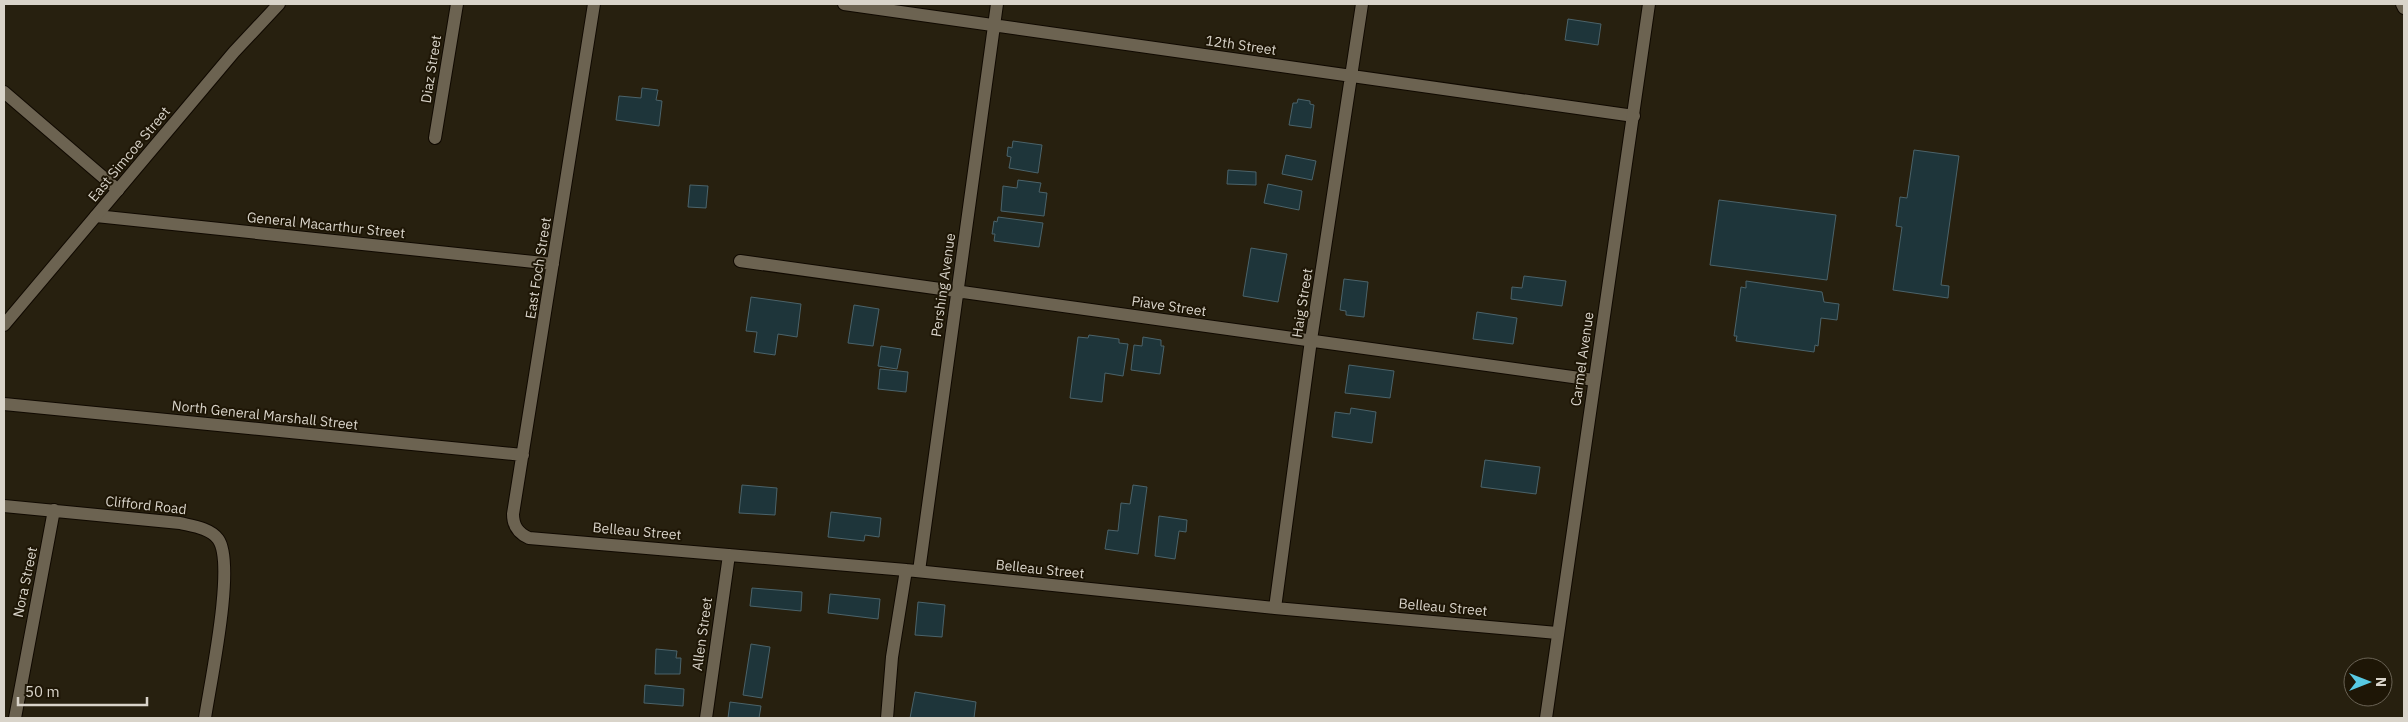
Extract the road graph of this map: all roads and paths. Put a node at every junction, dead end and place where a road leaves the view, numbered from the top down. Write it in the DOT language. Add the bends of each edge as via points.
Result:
graph roads {
  1 [pos="279,4"];
  2 [pos="457,4"];
  3 [pos="594,4"];
  4 [pos="844,4"];
  5 [pos="997,4"];
  6 [pos="1362,4"];
  7 [pos="1649,4"];
  8 [pos="2402,4"];
  9 [pos="2404,8"];
  10 [pos="994,25"];
  11 [pos="1352,76"];
  12 [pos="4,92"];
  13 [pos="1634,116"];
  14 [pos="435,138"];
  15 [pos="118,190"];
  16 [pos="96,216"];
  17 [pos="740,261"];
  18 [pos="554,264"];
  19 [pos="957,292"];
  20 [pos="4,325"];
  21 [pos="1311,340"];
  22 [pos="1594,380"];
  23 [pos="4,404"];
  24 [pos="523,455"];
  25 [pos="4,506"];
  26 [pos="54,510"];
  27 [pos="521,534"];
  28 [pos="729,554"];
  29 [pos="913,571"];
  30 [pos="1275,608"];
  31 [pos="1557,633"];
  32 [pos="14,718"];
  33 [pos="205,718"];
  34 [pos="706,718"];
  35 [pos="887,718"];
  36 [pos="1546,718"];
  1 -- 15 [label="street, East Simcoe Street" via="234,52"];
  2 -- 14 [label="street, Diaz Street"];
  3 -- 18 [label="street, East Foch Street"];
  4 -- 10 [label="street, 12th Street"];
  5 -- 10 [label="street, Pershing Avenue"];
  6 -- 11 [label="street, Haig Street"];
  7 -- 13 [label="street, Carmel Avenue"];
  8 -- 9 [label="street"];
  10 -- 11 [label="street, 12th Street"];
  10 -- 19 [label="street, Pershing Avenue"];
  11 -- 13 [label="street, 12th Street"];
  11 -- 21 [label="street, Haig Street"];
  12 -- 15 [label="street"];
  13 -- 22 [label="street, Carmel Avenue"];
  15 -- 16 [label="street, East Simcoe Street"];
  16 -- 18 [label="street, General Macarthur Street"];
  16 -- 20 [label="street, East Simcoe Street"];
  17 -- 19 [label="street, Piave Street"];
  18 -- 24 [label="street, East Foch Street"];
  19 -- 21 [label="street, Piave Street"];
  19 -- 29 [label="street, Pershing Avenue"];
  21 -- 22 [label="street, Piave Street"];
  21 -- 30 [label="street, Haig Street"];
  22 -- 31 [label="street, Carmel Avenue"];
  23 -- 24 [label="street, North General Marshall Street"];
  24 -- 27 [label="street, East Foch Street" via="513,514 514,524"];
  25 -- 26 [label="street, Clifford Road"];
  26 -- 32 [label="street, Nora Street"];
  26 -- 33 [label="street, Clifford Road" via="180,523 211,533 220,541 226,564 224,589"];
  27 -- 28 [label="street, Belleau Street" via="529,538"];
  28 -- 29 [label="street, Belleau Street"];
  28 -- 34 [label="street, Allen Street"];
  29 -- 30 [label="street, Belleau Street"];
  29 -- 35 [label="street, Pershing Avenue" via="892,657"];
  30 -- 31 [label="street, Belleau Street"];
  31 -- 36 [label="street, Carmel Avenue"];
}
